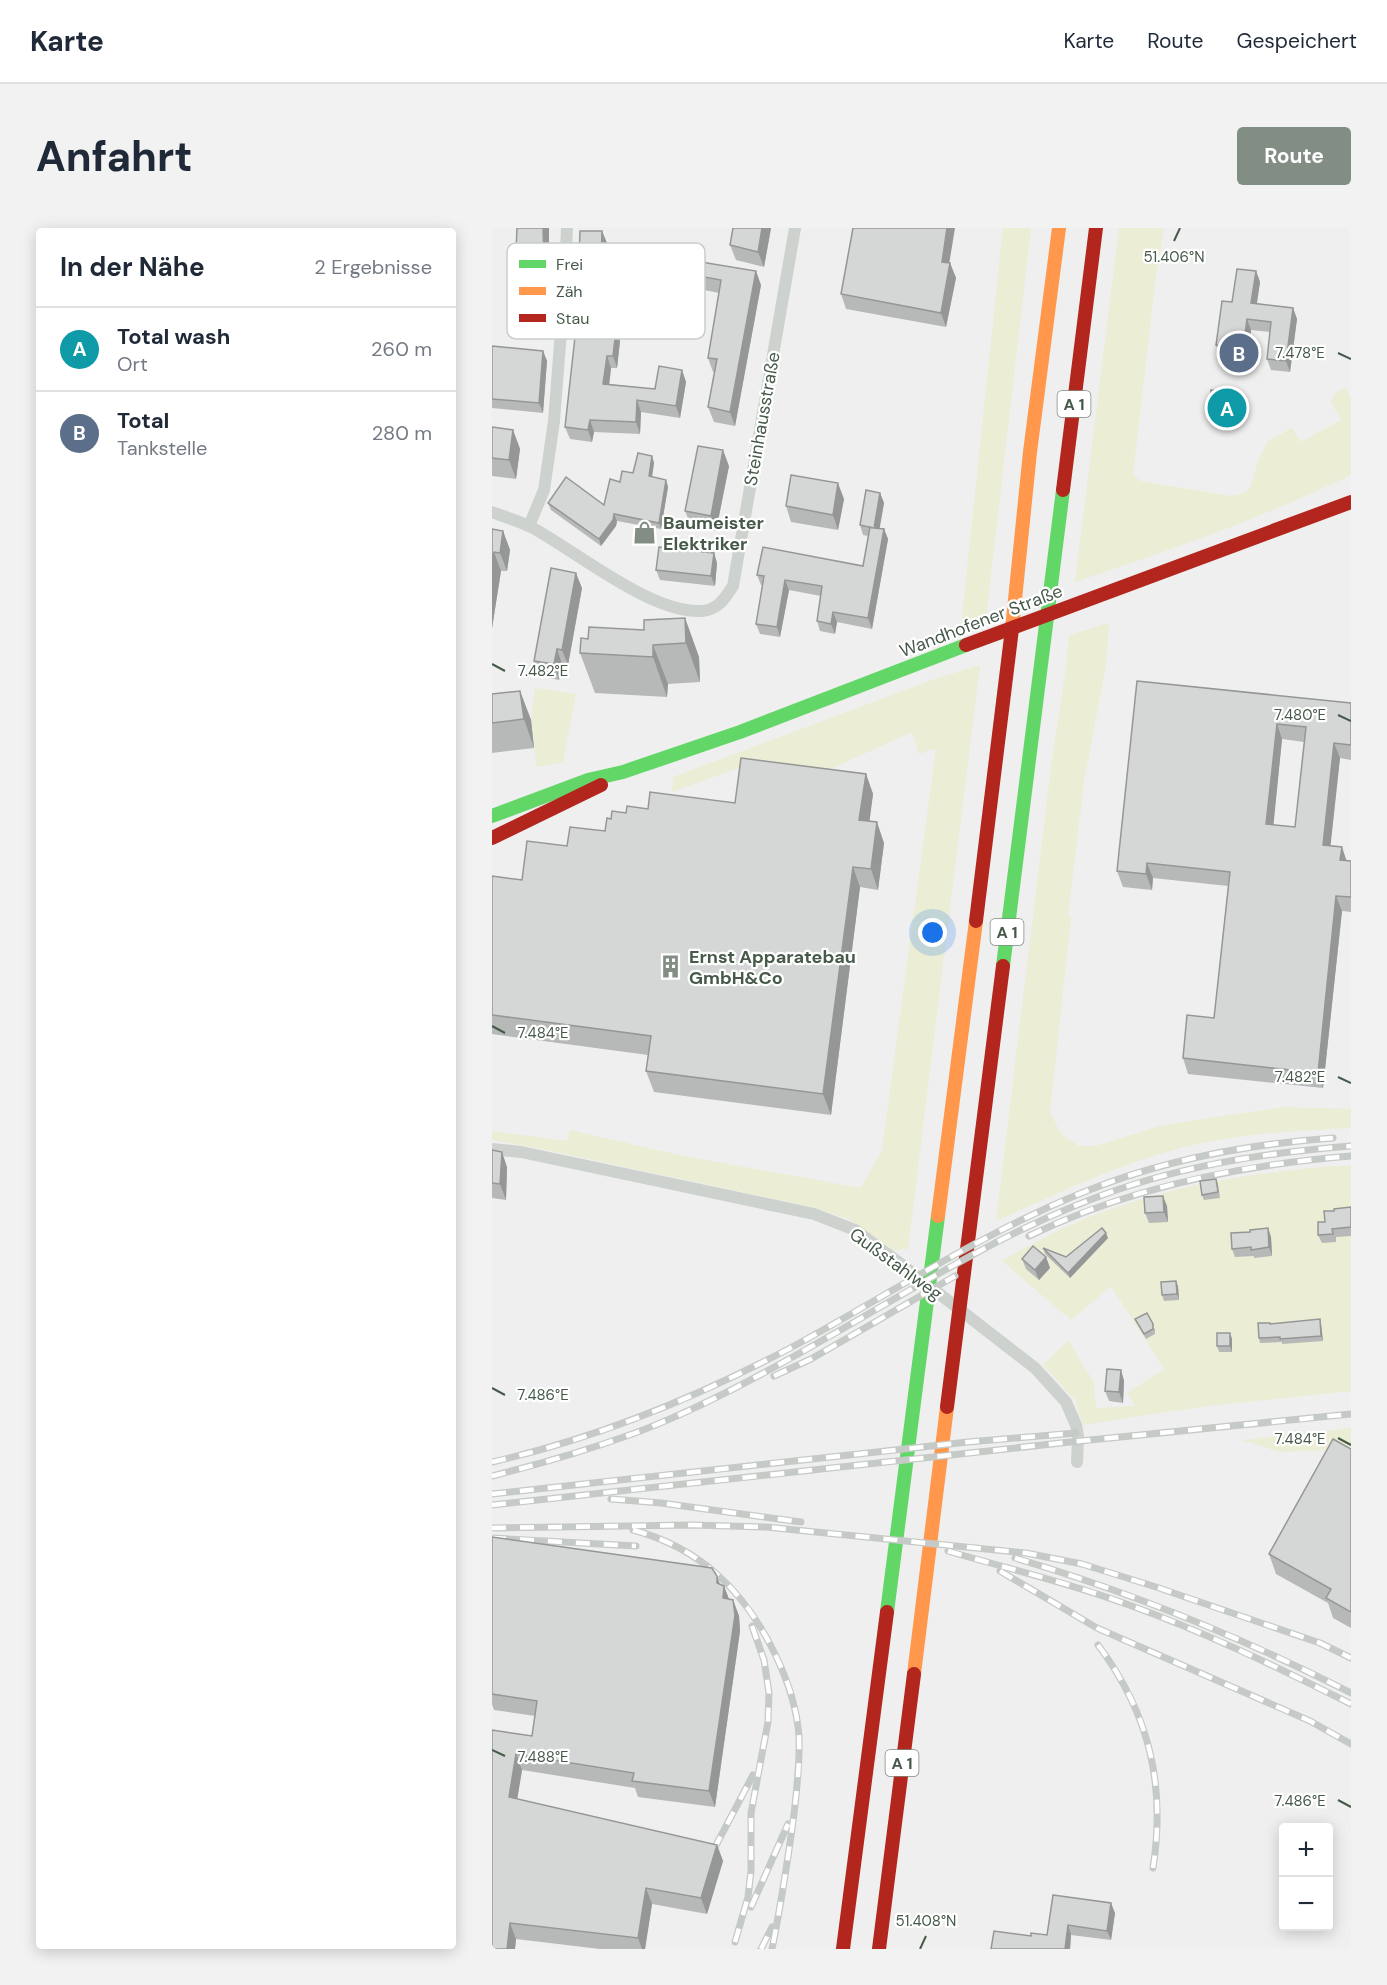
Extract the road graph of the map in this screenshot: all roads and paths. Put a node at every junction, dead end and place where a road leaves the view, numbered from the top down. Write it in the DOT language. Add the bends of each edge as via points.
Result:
graph roads {
  1 [pos="567,228"];
  2 [pos="795,228"];
  3 [pos="1059,228"];
  4 [pos="1096,228"];
  5 [pos="566,243"];
  6 [pos="560,339"];
  7 [pos="1351,502"];
  8 [pos="492,512"];
  9 [pos="529,526"];
  10 [pos="624,772"];
  11 [pos="492,816"];
  12 [pos="492,838"];
  13 [pos="492,1149"];
  14 [pos="1077,1462"];
  15 [pos="843,1949"];
  16 [pos="879,1949"];
  1 -- 5 [label="street"];
  2 -- 9 [label="street, Steinhausstraße" via="733,586 720,605 704,611 671,607 630,588"];
  3 -- 15 [label="main road, A 1" via="1004,702"];
  4 -- 16 [label="main road, A 1"];
  6 -- 9 [label="street" via="544,490"];
  7 -- 10 [label="main road, Wandhofener Straße"];
  8 -- 9 [label="street, Steinhausstraße"];
  10 -- 11 [label="main road, Wandhofener Straße" via="579,783"];
  10 -- 12 [label="main road, Wandhofener Straße"];
  13 -- 14 [label="street, Gußstahlweg" via="814,1214 855,1230 1035,1368 1066,1402 1076,1425"];
}
